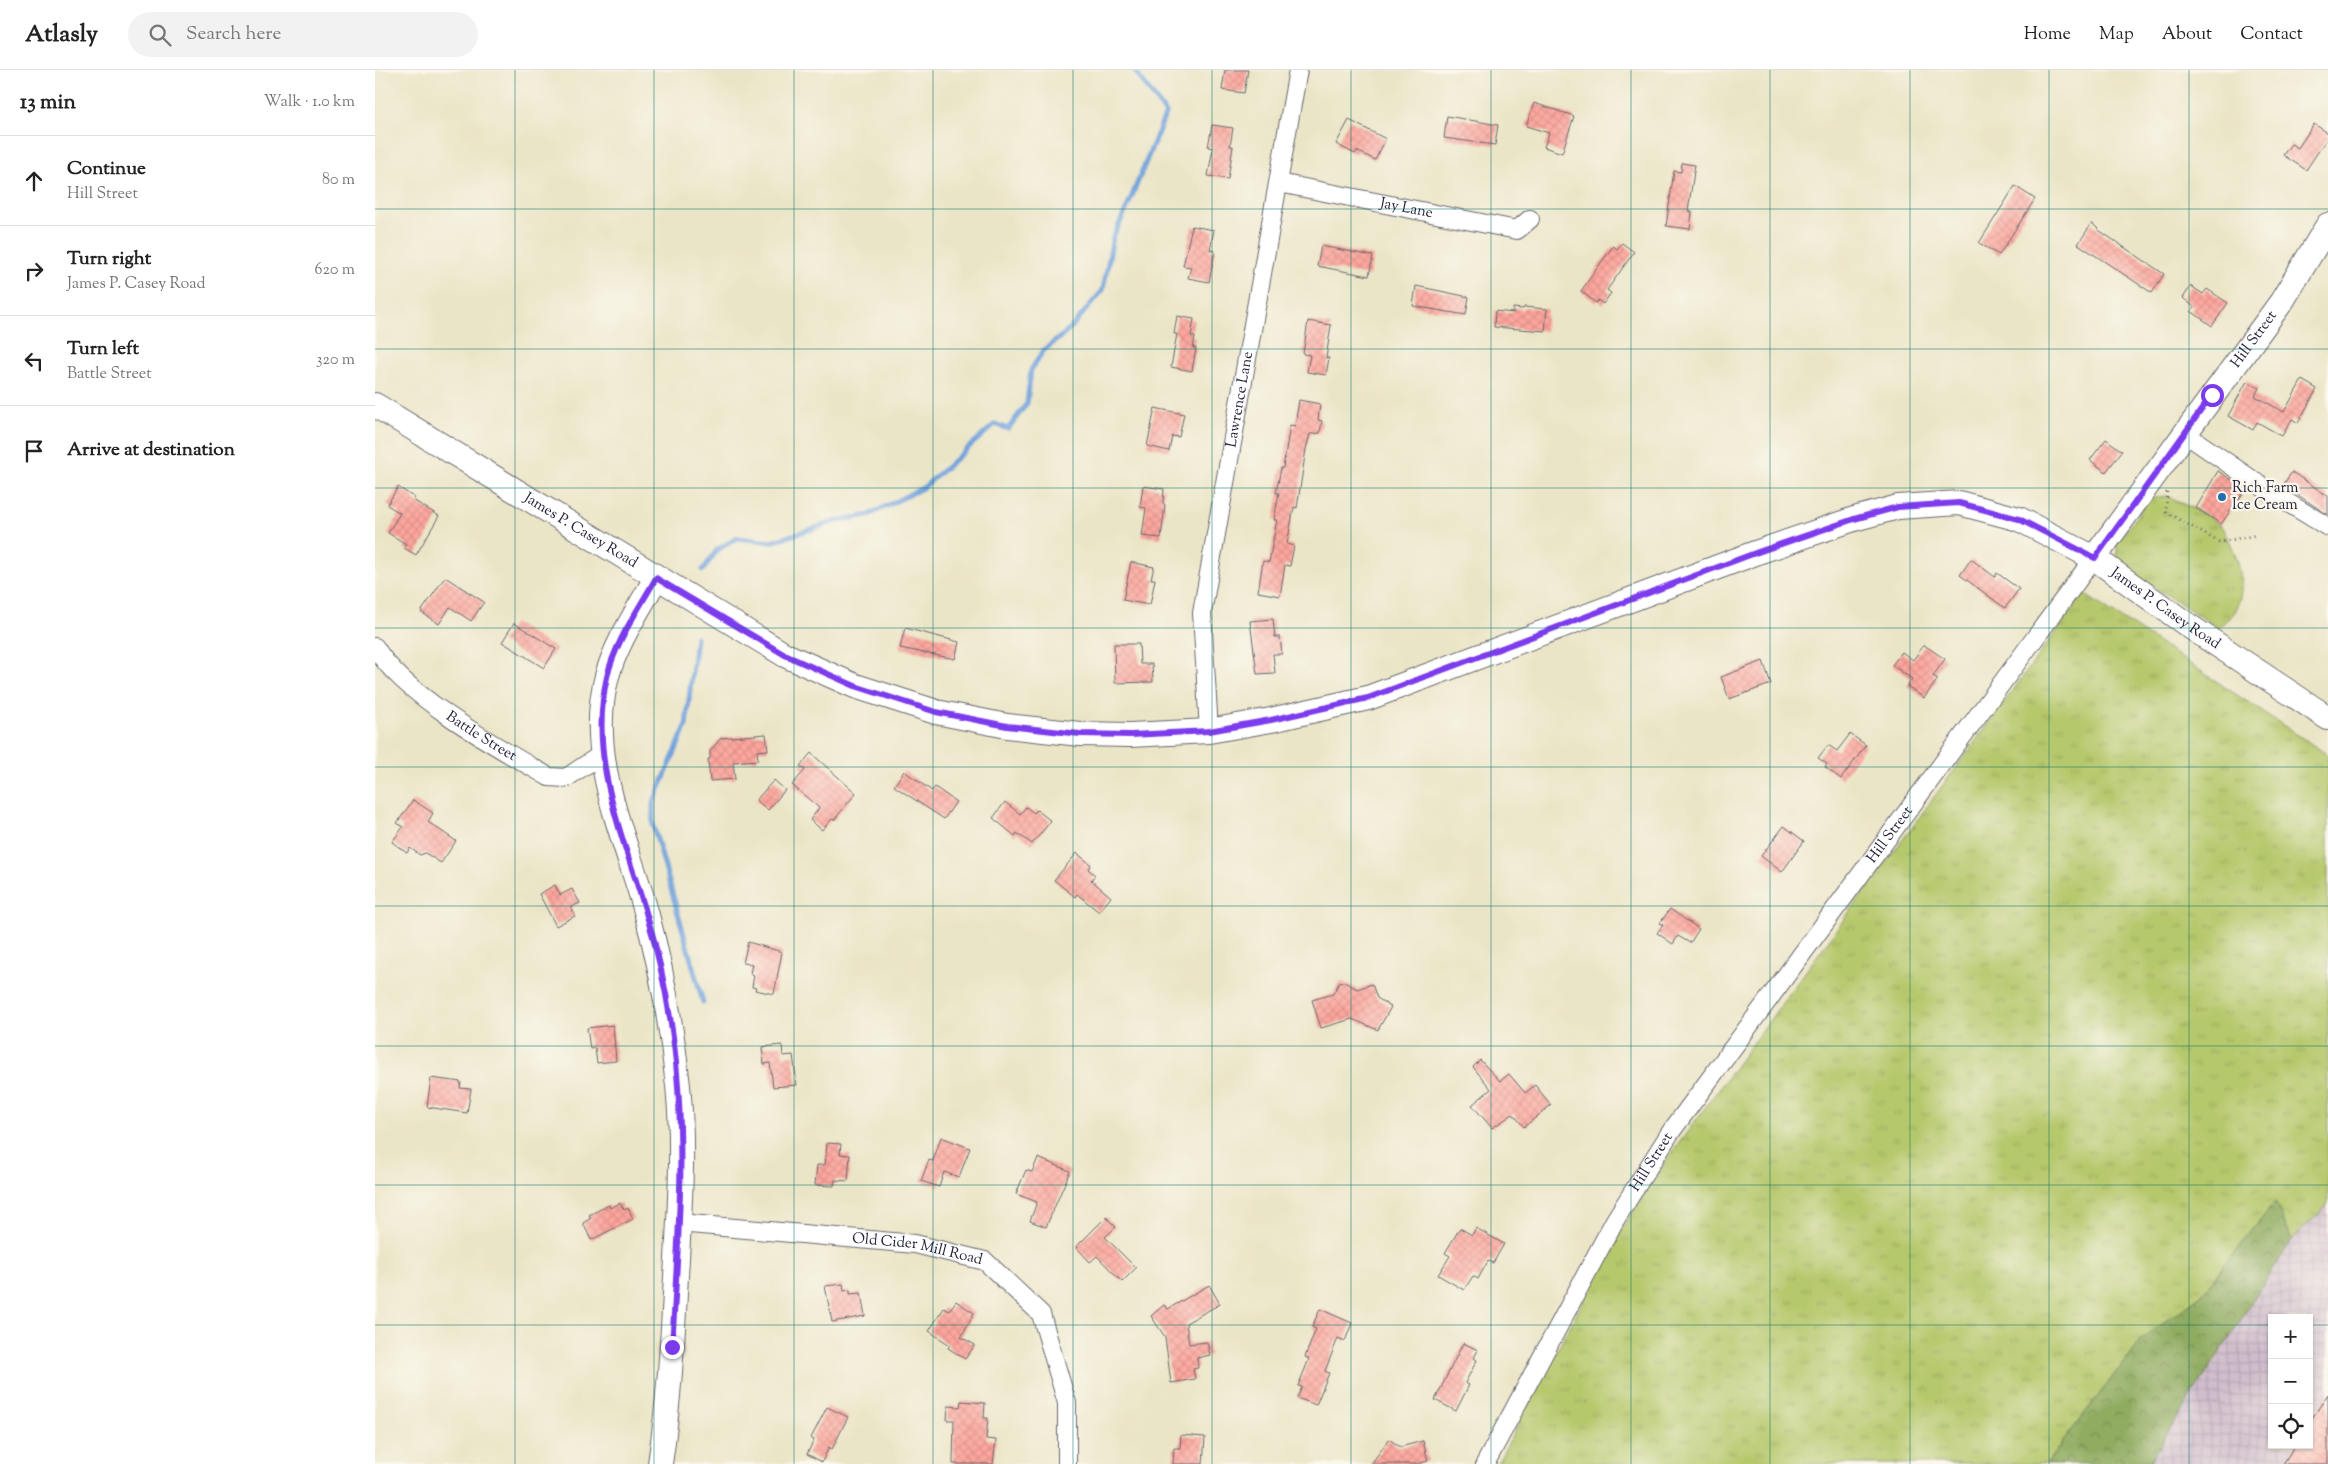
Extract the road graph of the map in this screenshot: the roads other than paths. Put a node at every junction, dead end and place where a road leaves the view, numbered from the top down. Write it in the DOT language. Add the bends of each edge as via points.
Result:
graph roads {
  1 [pos="1298,70"];
  2 [pos="1279,183"];
  3 [pos="1530,218"];
  4 [pos="2328,225"];
  5 [pos="375,405"];
  6 [pos="2185,433"];
  7 [pos="2328,527"];
  8 [pos="2095,558"];
  9 [pos="656,578"];
  10 [pos="375,647"];
  11 [pos="2328,718"];
  12 [pos="1209,731"];
  13 [pos="601,754"];
  14 [pos="679,1223"];
  15 [pos="660,1464"];
  16 [pos="1067,1464"];
  17 [pos="1485,1464"];
  1 -- 2 [label="street, Lawrence Lane"];
  2 -- 3 [label="street, Jay Lane" via="1517,230"];
  2 -- 12 [label="street, Lawrence Lane" via="1201,613"];
  4 -- 6 [label="main road, Hill Street" via="2282,301"];
  5 -- 9 [label="main road, James P. Casey Road"];
  6 -- 7 [label="street" via="2270,492"];
  6 -- 8 [label="main road, Hill Street"];
  8 -- 11 [label="main road, James P. Casey Road" via="2189,626"];
  8 -- 12 [label="main road, James P. Casey Road" via="2019,519 1959,503 1898,507 1758,552 1368,698"];
  8 -- 17 [label="street, Hill Street" via="1670,1133 1615,1220"];
  9 -- 12 [label="main road, James P. Casey Road" via="785,655 855,686 936,712 1007,726 1080,734"];
  9 -- 13 [label="main road" via="607,675 601,716"];
  10 -- 13 [label="street, Battle Street" via="382,659 426,699 549,777 566,778"];
  13 -- 14 [label="main road" via="655,947 673,1037 679,1090"];
  14 -- 15 [label="main road" via="667,1418"];
  14 -- 16 [label="street, Old Cider Mill Road" via="915,1244 985,1261 1041,1314 1067,1403"];
}
